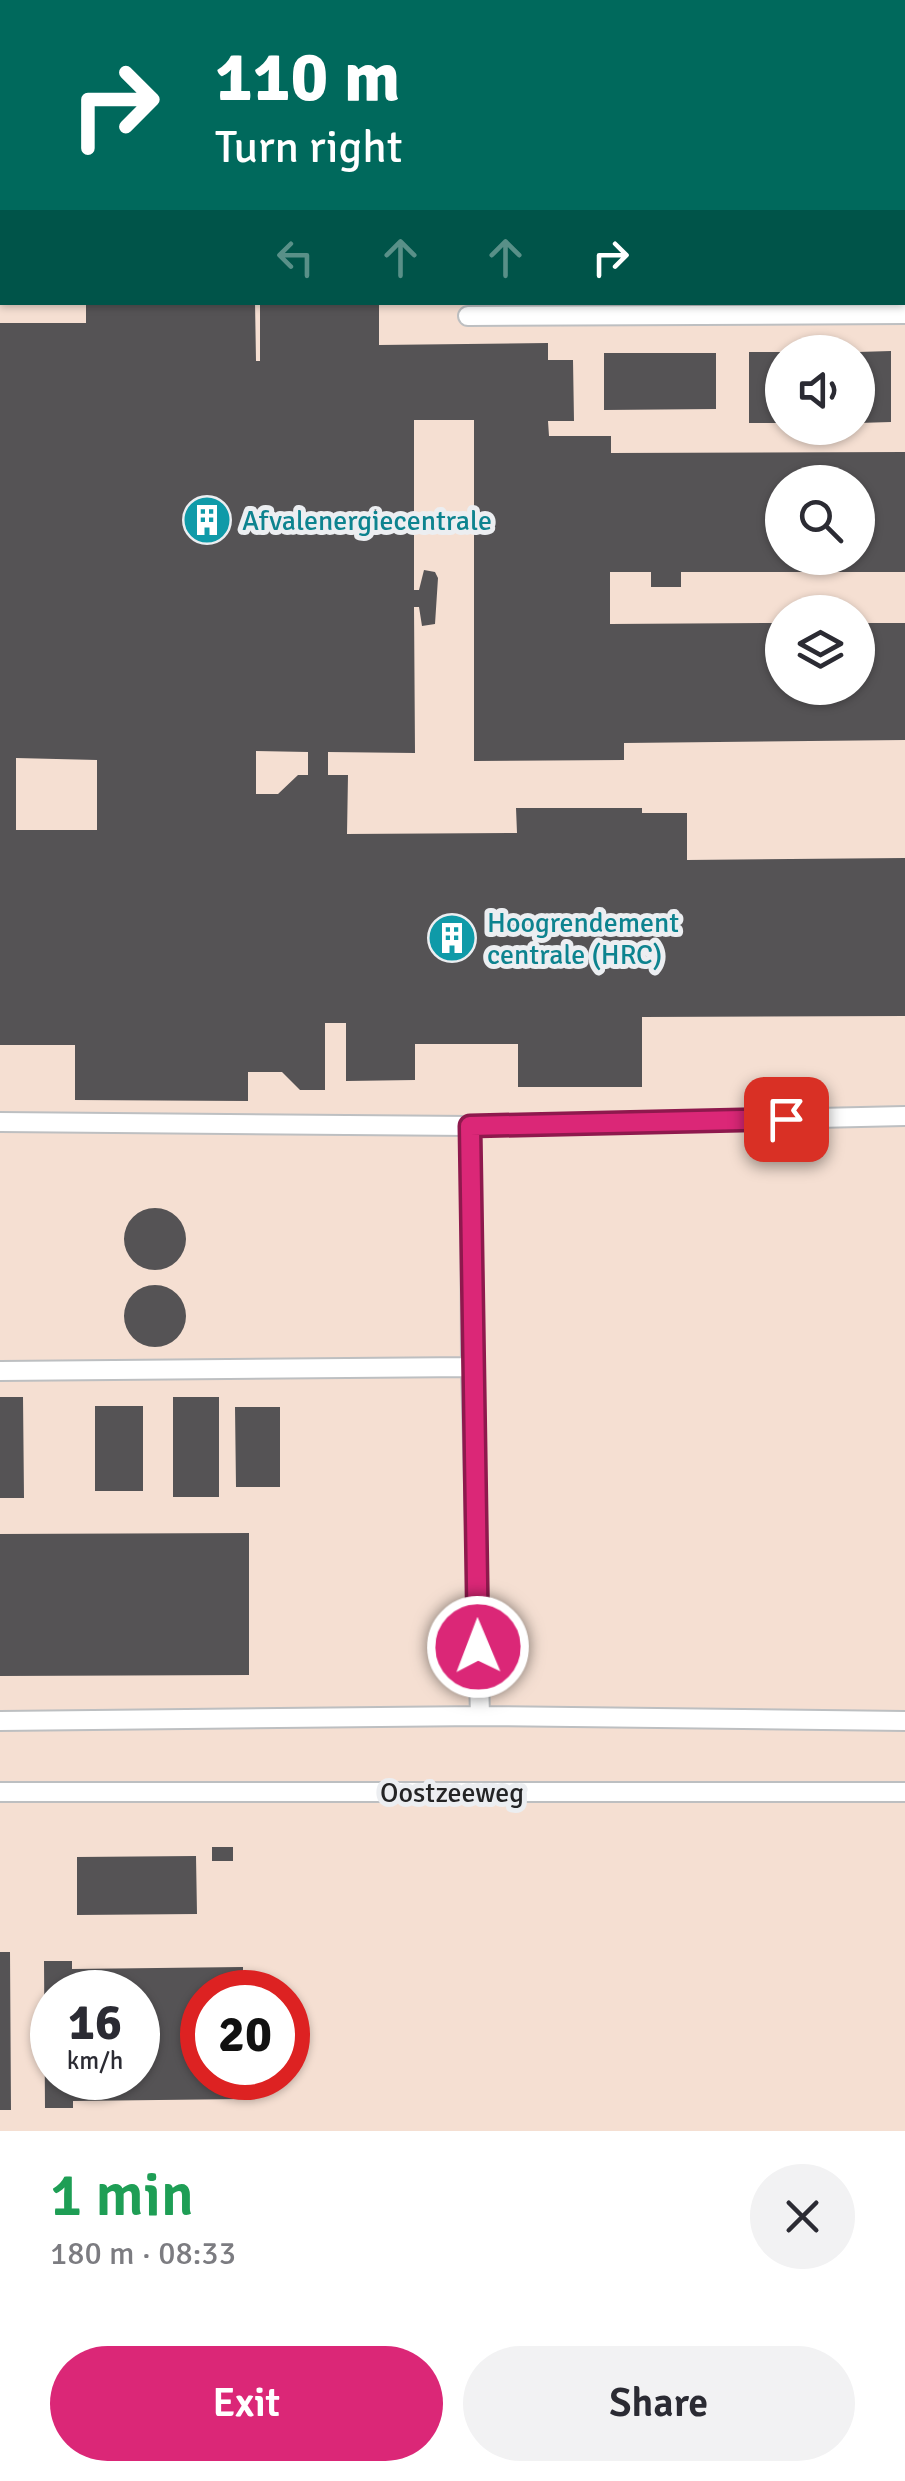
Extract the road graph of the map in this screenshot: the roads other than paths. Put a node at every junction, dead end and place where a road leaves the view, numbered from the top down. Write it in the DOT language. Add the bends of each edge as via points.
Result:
graph roads {
  1 [pos="905,314"];
  2 [pos="468,316"];
  3 [pos="905,1116"];
  4 [pos="0,1122"];
  5 [pos="470,1126"];
  6 [pos="471,1366"];
  7 [pos="0,1370"];
  8 [pos="480,1716"];
  9 [pos="0,1720"];
  10 [pos="905,1721"];
  11 [pos="0,1792"];
  12 [pos="905,1792"];
  1 -- 2 [label="lane"];
  3 -- 5 [label="lane"];
  4 -- 5 [label="lane"];
  5 -- 6 [label="lane"];
  6 -- 7 [label="lane"];
  6 -- 8 [label="lane"];
  8 -- 9 [label="lane"];
  8 -- 10 [label="lane"];
  11 -- 12 [label="lane, Oostzeeweg"];
}
